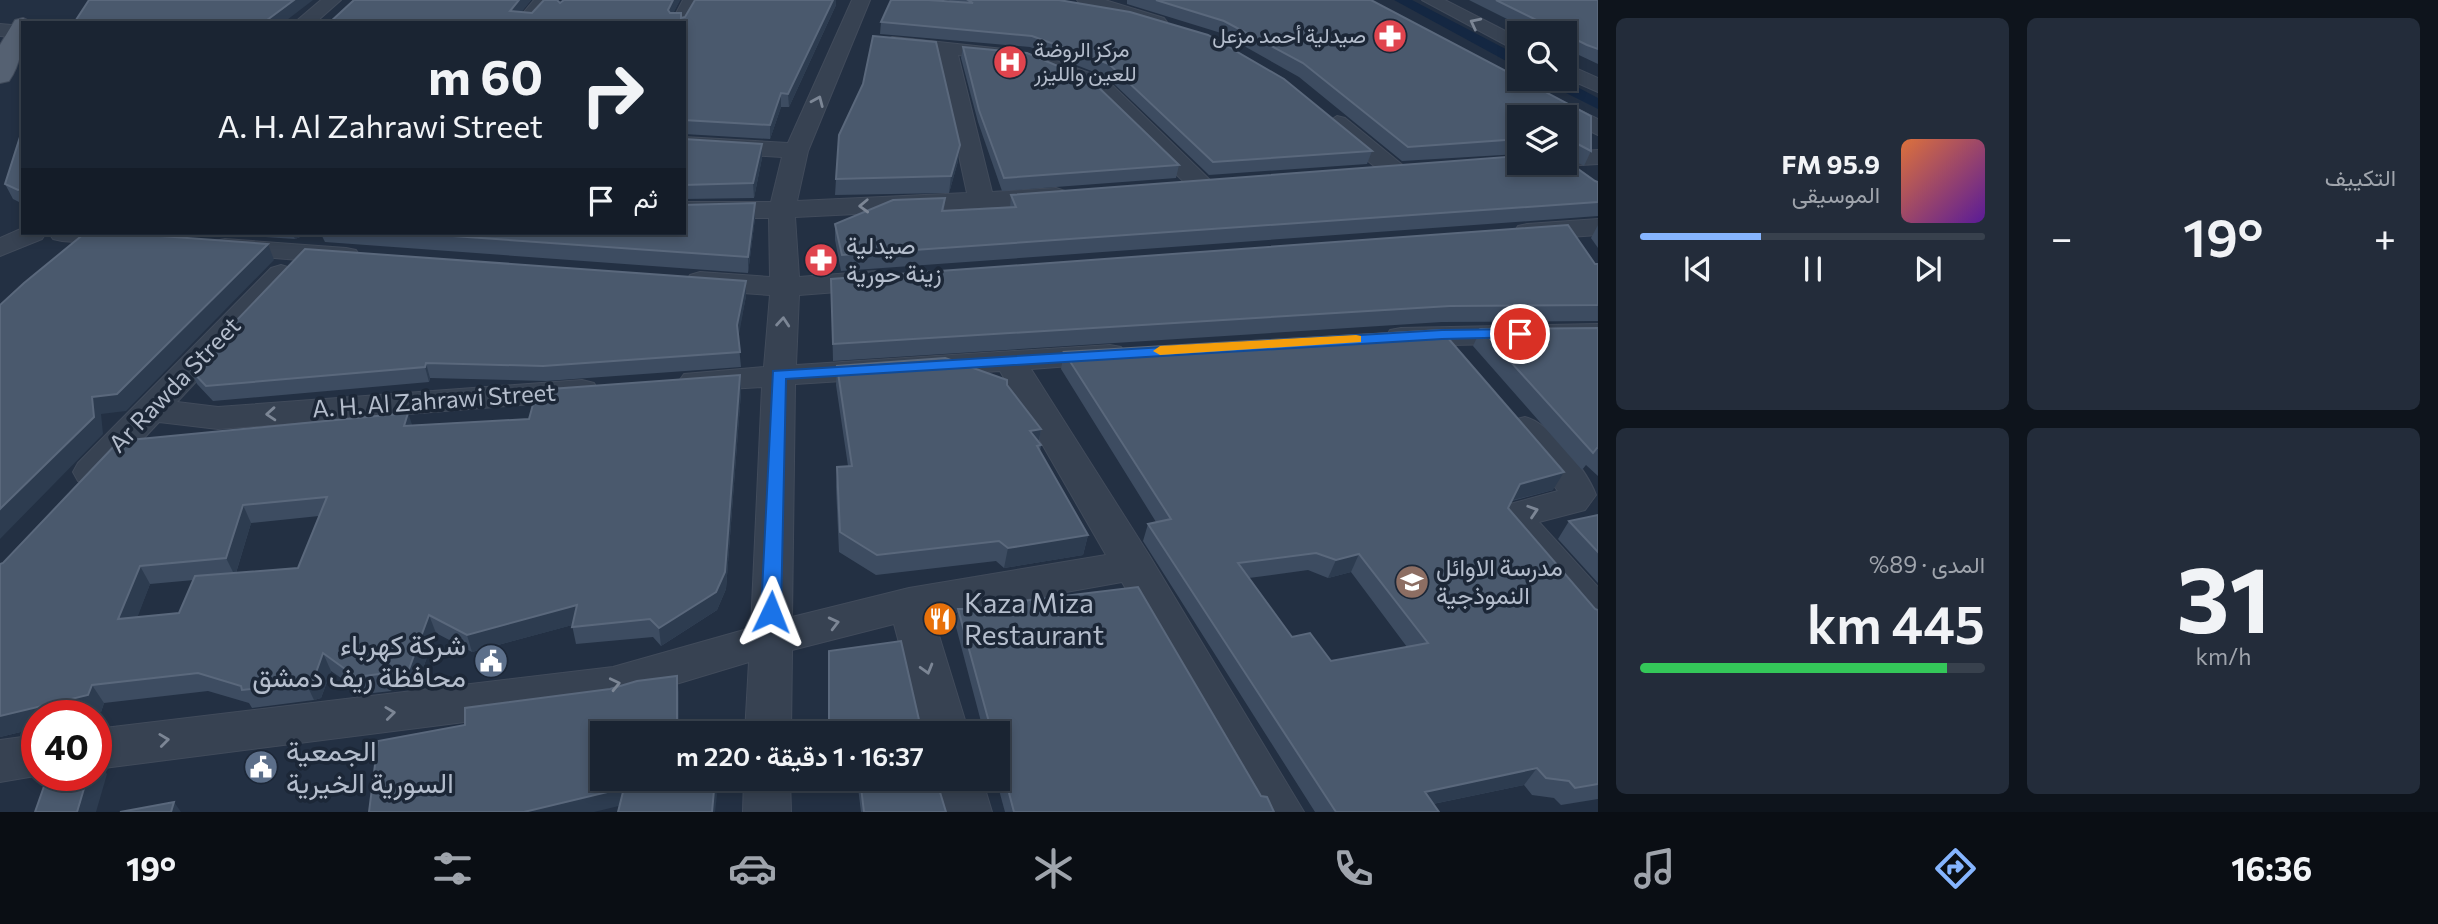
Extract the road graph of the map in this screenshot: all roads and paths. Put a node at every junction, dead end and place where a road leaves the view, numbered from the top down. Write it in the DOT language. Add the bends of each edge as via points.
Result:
graph roads {
  1 [pos="332,0"];
  2 [pos="544,0"];
  3 [pos="692,0"];
  4 [pos="861,0"];
  5 [pos="1086,0"];
  6 [pos="1439,1"];
  7 [pos="306,21"];
  8 [pos="526,21"];
  9 [pos="681,21"];
  10 [pos="20,25"];
  11 [pos="1175,28"];
  12 [pos="1507,39"];
  13 [pos="844,40"];
  14 [pos="946,47"];
  15 [pos="0,76"];
  16 [pos="1577,76"];
  17 [pos="1598,86"];
  18 [pos="1538,96"];
  19 [pos="1322,110"];
  20 [pos="1598,128"];
  21 [pos="686,144"];
  22 [pos="796,151"];
  23 [pos="1598,157"];
  24 [pos="1577,158"];
  25 [pos="1424,170"];
  26 [pos="1396,172"];
  27 [pos="1355,175"];
  28 [pos="1577,175"];
  29 [pos="1588,182"];
  30 [pos="1230,184"];
  31 [pos="1202,186"];
  32 [pos="1175,188"];
  33 [pos="1078,195"];
  34 [pos="982,202"];
  35 [pos="782,209"];
  36 [pos="686,210"];
  37 [pos="1598,227"];
  38 [pos="1499,234"];
  39 [pos="29,235"];
  40 [pos="85,235"];
  41 [pos="155,241"];
  42 [pos="311,243"];
  43 [pos="195,244"];
  44 [pos="0,248"];
  45 [pos="370,258"];
  46 [pos="909,278"];
  47 [pos="675,279"];
  48 [pos="785,287"];
  49 [pos="1598,333"];
  50 [pos="1442,334"];
  51 [pos="1372,338"];
  52 [pos="1135,352"];
  53 [pos="1010,360"];
  54 [pos="1468,364"];
  55 [pos="779,374"];
  56 [pos="669,383"];
  57 [pos="614,387"];
  58 [pos="1503,403"];
  59 [pos="150,410"];
  60 [pos="66,499"];
  61 [pos="1135,565"];
  62 [pos="909,604"];
  63 [pos="1598,614"];
  64 [pos="770,639"];
  65 [pos="768,721"];
  66 [pos="943,721"];
  67 [pos="112,746"];
  68 [pos="21,758"];
  69 [pos="0,761"];
  70 [pos="767,791"];
  71 [pos="962,791"];
  72 [pos="767,812"];
  73 [pos="968,812"];
  74 [pos="1280,812"];
  1 -- 7 [label="street"];
  2 -- 8 [label="street"];
  3 -- 9 [label="street"];
  4 -- 13 [label="street"];
  5 -- 11 [label="street"];
  12 -- 6 [label="street, one-way"];
  10 -- 15 [label="main road"];
  13 -- 14 [label="street"];
  22 -- 13 [label="street, one-way"];
  14 -- 31 [label="street" via="1030,56 1098,84"];
  14 -- 34 [label="street"];
  16 -- 17 [label="street"];
  18 -- 20 [label="street"];
  19 -- 26 [label="street"];
  21 -- 22 [label="street"];
  22 -- 35 [label="street"];
  23 -- 24 [label="street"];
  25 -- 26 [label="street"];
  26 -- 27 [label="street"];
  28 -- 29 [label="street"];
  30 -- 31 [label="street"];
  31 -- 32 [label="street"];
  33 -- 34 [label="street"];
  34 -- 35 [label="street, one-way"];
  35 -- 36 [label="street"];
  35 -- 48 [label="street"];
  37 -- 38 [label="street" via="1575,240"];
  39 -- 44 [label="street"];
  40 -- 41 [label="street"];
  42 -- 43 [label="street"];
  42 -- 45 [label="street"];
  42 -- 59 [label="street, Ar Rawda Street"];
  46 -- 48 [label="street"];
  47 -- 48 [label="street"];
  55 -- 48 [label="street, one-way"];
  49 -- 50 [label="street"];
  50 -- 51 [label="street"];
  50 -- 54 [label="street"];
  52 -- 53 [label="street"];
  53 -- 55 [label="street"];
  53 -- 61 [label="street"];
  55 -- 56 [label="street"];
  55 -- 64 [label="street"];
  57 -- 59 [label="street, A. H. Al Zahrawi Street, one-way" via="218,418"];
  63 -- 58 [label="street, one-way" via="1519,524 1523,513 1572,501 1578,495"];
  59 -- 60 [label="street, Ar Rawda Street"];
  61 -- 62 [label="street"];
  61 -- 74 [label="street"];
  64 -- 62 [label="street, one-way"];
  62 -- 66 [label="street, one-way"];
  64 -- 65 [label="street"];
  67 -- 64 [label="street, one-way" via="613,685"];
  68 -- 69 [label="street"];
  70 -- 72 [label="street"];
  71 -- 73 [label="street"];
}
